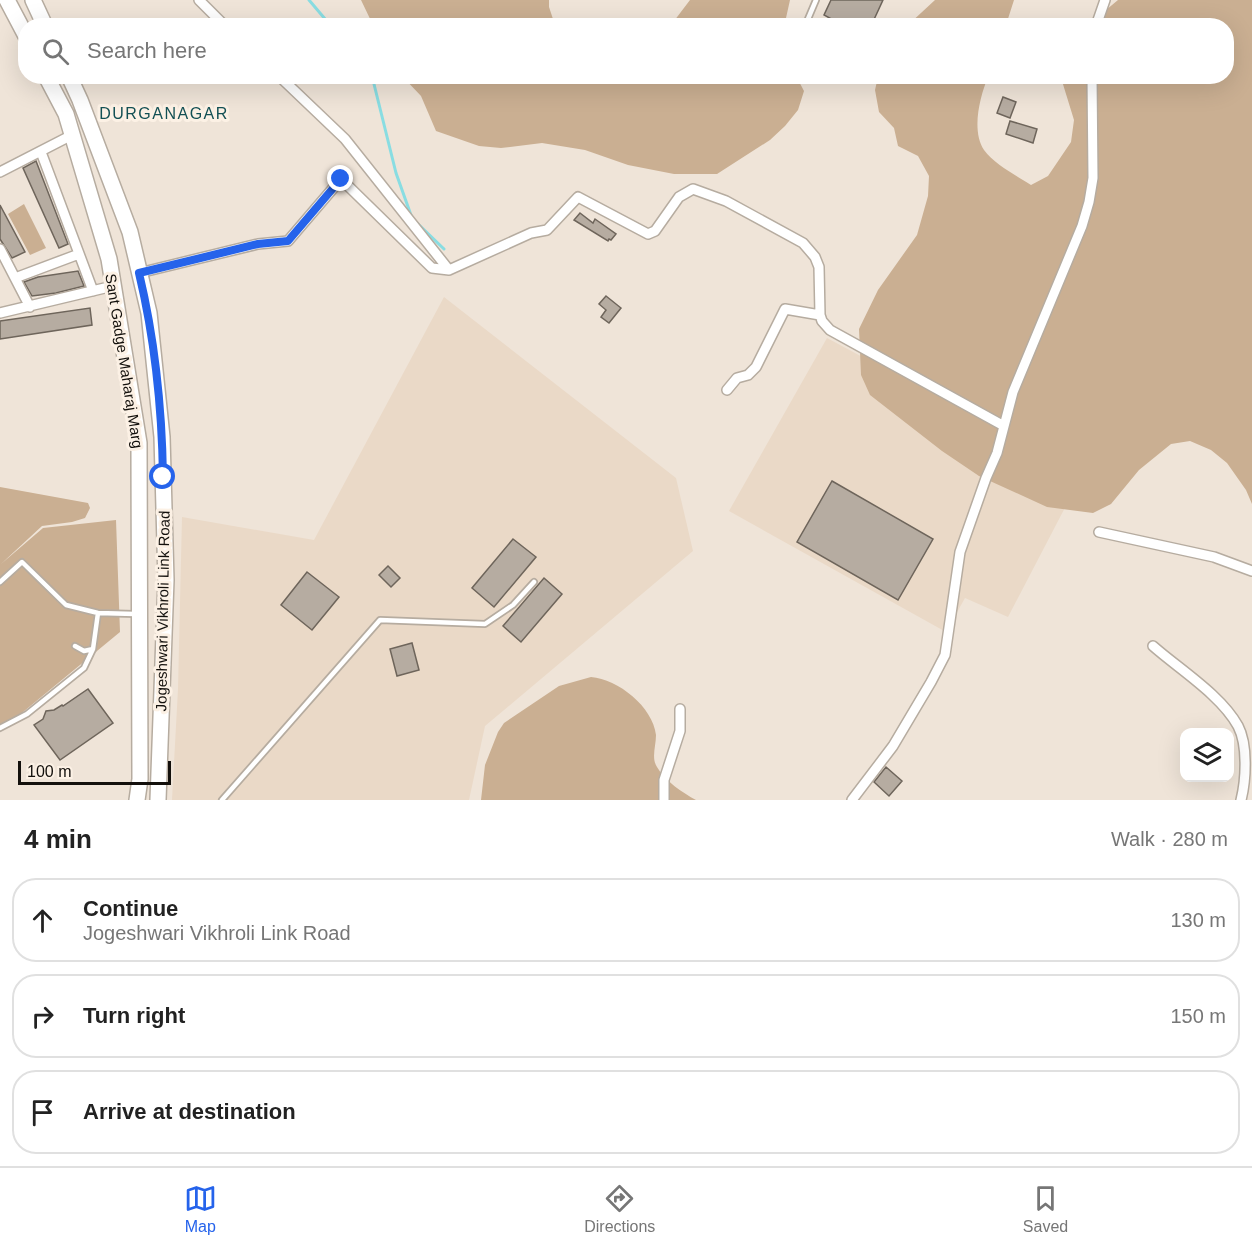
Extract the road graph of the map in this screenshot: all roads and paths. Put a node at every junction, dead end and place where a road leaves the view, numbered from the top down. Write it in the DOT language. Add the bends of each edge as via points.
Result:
graph roads {
  1 [pos="7,0"];
  2 [pos="33,0"];
  3 [pos="199,0"];
  4 [pos="816,0"];
  5 [pos="1105,0"];
  6 [pos="41,18"];
  7 [pos="217,18"];
  8 [pos="808,18"];
  9 [pos="1099,18"];
  10 [pos="18,21"];
  11 [pos="50,84"];
  12 [pos="73,84"];
  13 [pos="287,84"];
  14 [pos="1092,84"];
  15 [pos="72,135"];
  16 [pos="41,152"];
  17 [pos="0,172"];
  18 [pos="0,249"];
  19 [pos="80,254"];
  20 [pos="449,270"];
  21 [pos="139,273"];
  22 [pos="15,278"];
  23 [pos="113,286"];
  24 [pos="93,291"];
  25 [pos="30,307"];
  26 [pos="0,313"];
  27 [pos="820,315"];
  28 [pos="727,390"];
  29 [pos="1004,426"];
  30 [pos="1099,532"];
  31 [pos="1252,571"];
  32 [pos="0,582"];
  33 [pos="534,582"];
  34 [pos="98,613"];
  35 [pos="140,615"];
  36 [pos="75,646"];
  37 [pos="1153,646"];
  38 [pos="93,649"];
  39 [pos="680,709"];
  40 [pos="0,728"];
  41 [pos="137,800"];
  42 [pos="158,800"];
  43 [pos="222,800"];
  44 [pos="664,800"];
  45 [pos="852,800"];
  46 [pos="1241,800"];
  1 -- 10 [label="main road"];
  2 -- 6 [label="main road"];
  3 -- 7 [label="street"];
  4 -- 8 [label="lane"];
  5 -- 9 [label="street"];
  11 -- 15 [label="main road, Sant Gadge Maharaj Marg"];
  12 -- 21 [label="main road, Jogeshwari Vikhroli Link Road" via="130,232"];
  13 -- 20 [label="street" via="345,139"];
  14 -- 29 [label="street" via="1093,178 1089,202 1013,392"];
  15 -- 16 [label="street"];
  15 -- 23 [label="main road, Sant Gadge Maharaj Marg" via="109,259"];
  16 -- 17 [label="street"];
  16 -- 19 [label="street"];
  18 -- 22 [label="street"];
  19 -- 22 [label="street"];
  19 -- 24 [label="street"];
  20 -- 21 [label="street" via="432,267 341,179 288,241 258,244"];
  20 -- 27 [label="street" via="531,233 547,230 578,197 648,234 655,231 680,197 693,189 726,201 804,243 819,267"];
  21 -- 42 [label="main road, Jogeshwari Vikhroli Link Road" via="149,313 162,437 166,580"];
  22 -- 25 [label="street"];
  23 -- 24 [label="street"];
  23 -- 35 [label="main road, Sant Gadge Maharaj Marg" via="139,443"];
  24 -- 25 [label="street"];
  25 -- 26 [label="street"];
  27 -- 28 [label="street" via="785,309 756,367 737,378"];
  27 -- 29 [label="street" via="830,330"];
  29 -- 45 [label="street" via="960,552 945,655 893,746"];
  30 -- 31 [label="street" via="1214,557"];
  32 -- 34 [label="lane" via="22,562 66,606"];
  33 -- 43 [label="lane" via="513,605 485,624 380,620"];
  34 -- 35 [label="lane"];
  34 -- 38 [label="lane"];
  35 -- 41 [label="main road, Sant Gadge Maharaj Marg"];
  36 -- 38 [label="lane" via="84,651"];
  37 -- 46 [label="street" via="1215,698 1239,729 1246,779"];
  38 -- 40 [label="lane" via="84,668 27,714"];
  39 -- 44 [label="street" via="680,731 664,780"];
}
